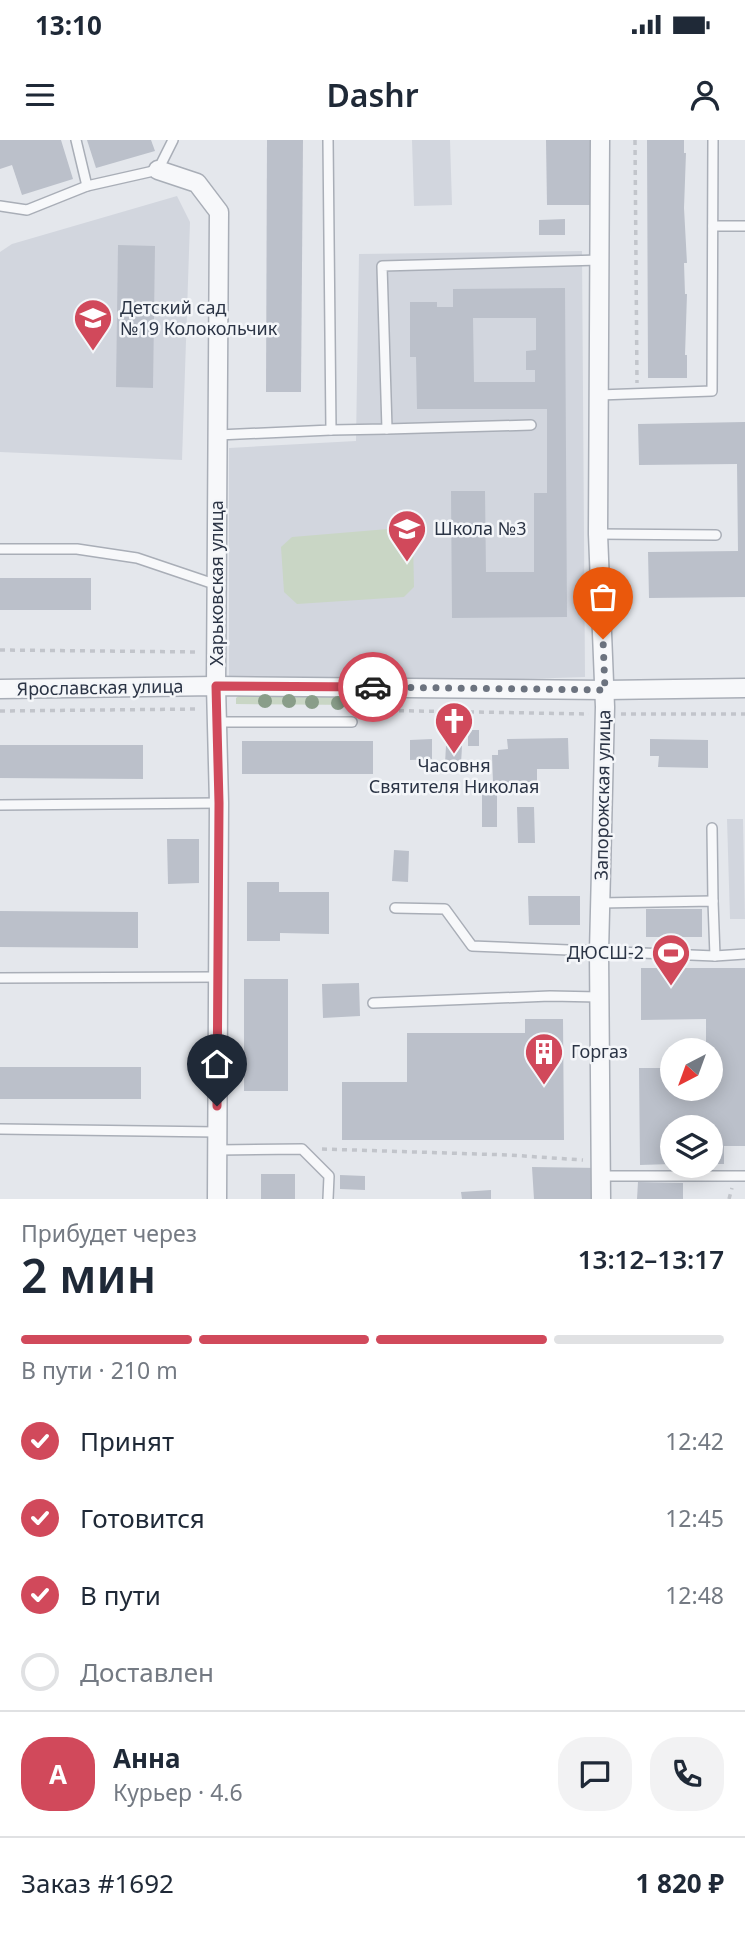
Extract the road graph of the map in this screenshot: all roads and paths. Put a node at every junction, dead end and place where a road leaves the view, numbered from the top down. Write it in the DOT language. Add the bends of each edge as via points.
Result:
graph roads {
  1 [pos="76,140"];
  2 [pos="173,140"];
  3 [pos="328,140"];
  4 [pos="600,140"];
  5 [pos="635,140"];
  6 [pos="713,140"];
  7 [pos="158,170"];
  8 [pos="87,186"];
  9 [pos="0,206"];
  10 [pos="713,226"];
  11 [pos="745,226"];
  12 [pos="600,260"];
  13 [pos="637,394"];
  14 [pos="598,396"];
  15 [pos="531,425"];
  16 [pos="387,429"];
  17 [pos="331,430"];
  18 [pos="218,435"];
  19 [pos="598,534"];
  20 [pos="716,535"];
  21 [pos="0,549"];
  22 [pos="217,585"];
  23 [pos="0,650"];
  24 [pos="216,652"];
  25 [pos="216,686"];
  26 [pos="745,688"];
  27 [pos="0,689"];
  28 [pos="605,690"];
  29 [pos="0,710"];
  30 [pos="348,710"];
  31 [pos="605,714"];
  32 [pos="745,714"];
  33 [pos="216,715"];
  34 [pos="352,722"];
  35 [pos="219,803"];
  36 [pos="0,805"];
  37 [pos="712,828"];
  38 [pos="713,901"];
  39 [pos="600,903"];
  40 [pos="395,908"];
  41 [pos="599,952"];
  42 [pos="745,954"];
  43 [pos="715,956"];
  44 [pos="218,977"];
  45 [pos="0,978"];
  46 [pos="599,997"];
  47 [pos="373,1003"];
  48 [pos="0,1129"];
  49 [pos="217,1141"];
  50 [pos="302,1149"];
  51 [pos="600,1168"];
  52 [pos="745,1176"];
  53 [pos="218,1199"];
  54 [pos="328,1199"];
  55 [pos="601,1199"];
  1 -- 8 [label="lane"];
  2 -- 7 [label="lane"];
  3 -- 17 [label="lane"];
  4 -- 12 [label="street, Запорожская улица"];
  5 -- 13 [label="path"];
  6 -- 10 [label="lane"];
  7 -- 8 [label="lane"];
  7 -- 18 [label="street, Харьковская улица" via="197,183 219,212"];
  8 -- 9 [label="lane" via="27,210"];
  10 -- 11 [label="lane"];
  10 -- 13 [label="lane" via="712,391"];
  12 -- 14 [label="street, Запорожская улица"];
  12 -- 16 [label="lane" via="383,266"];
  13 -- 14 [label="lane"];
  14 -- 19 [label="street, Запорожская улица"];
  15 -- 16 [label="lane"];
  16 -- 17 [label="lane"];
  17 -- 18 [label="lane"];
  18 -- 22 [label="street, Харьковская улица"];
  19 -- 20 [label="lane"];
  19 -- 28 [label="street, Запорожская улица"];
  21 -- 22 [label="lane" via="77,550 137,558"];
  22 -- 24 [label="street, Харьковская улица"];
  23 -- 24 [label="path"];
  24 -- 25 [label="street, Харьковская улица"];
  25 -- 27 [label="street, Ярославская улица"];
  25 -- 28 [label="street, Ярославская улица"];
  25 -- 33 [label="street, Харьковская улица"];
  26 -- 28 [label="street, Ярославская улица"];
  28 -- 31 [label="street, Запорожская улица"];
  29 -- 33 [label="path"];
  30 -- 31 [label="path"];
  31 -- 32 [label="path"];
  31 -- 39 [label="street, Запорожская улица"];
  33 -- 34 [label="lane"];
  33 -- 35 [label="street, Харьковская улица"];
  35 -- 36 [label="lane"];
  35 -- 44 [label="street, Харьковская улица"];
  37 -- 38 [label="lane"];
  38 -- 39 [label="lane"];
  38 -- 43 [label="lane"];
  39 -- 41 [label="street, Запорожская улица"];
  40 -- 41 [label="lane" via="445,909 472,946"];
  41 -- 43 [label="lane"];
  41 -- 46 [label="street, Запорожская улица"];
  42 -- 43 [label="lane"];
  44 -- 45 [label="lane"];
  44 -- 49 [label="street, Харьковская улица"];
  46 -- 47 [label="lane"];
  46 -- 51 [label="street, Запорожская улица"];
  48 -- 49 [label="lane"];
  49 -- 50 [label="lane"];
  49 -- 53 [label="street, Харьковская улица"];
  50 -- 51 [label="path" via="509,1155"];
  50 -- 54 [label="lane" via="328,1175"];
  51 -- 52 [label="lane"];
  51 -- 55 [label="street, Запорожская улица"];
}
